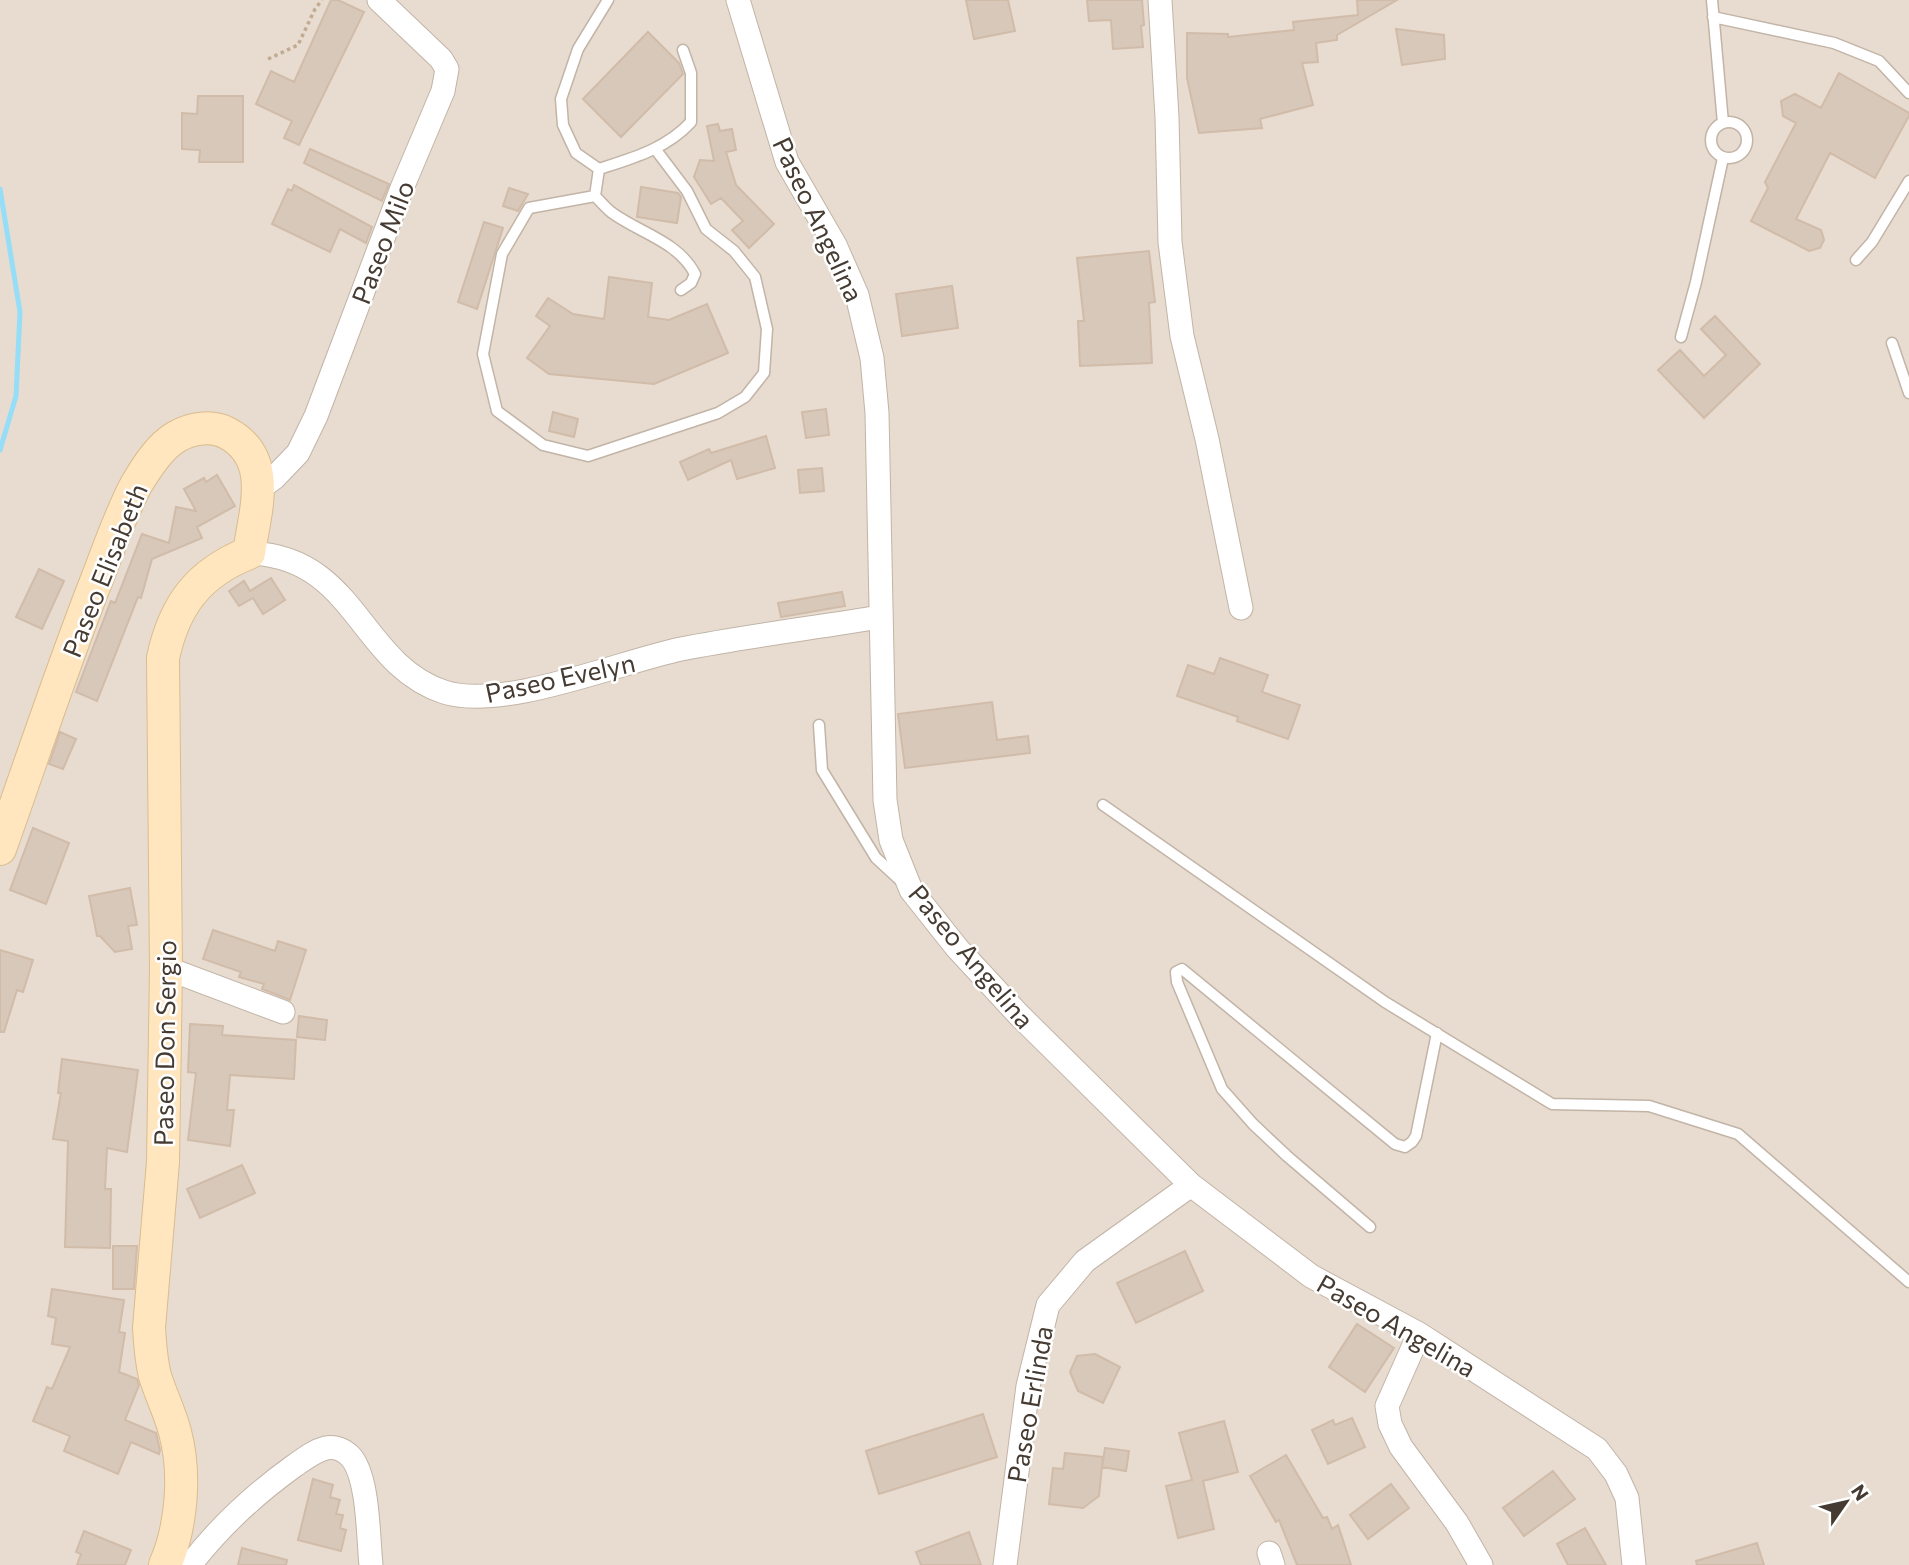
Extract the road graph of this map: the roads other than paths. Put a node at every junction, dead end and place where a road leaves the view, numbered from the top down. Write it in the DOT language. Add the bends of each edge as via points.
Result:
graph roads {
  1 [pos="379,0"];
  2 [pos="608,0"];
  3 [pos="738,0"];
  4 [pos="1160,0"];
  5 [pos="1712,0"];
  6 [pos="1713,17"];
  7 [pos="683,50"];
  8 [pos="1909,93"];
  9 [pos="1723,123"];
  10 [pos="656,150"];
  11 [pos="1723,158"];
  12 [pos="598,169"];
  13 [pos="1909,181"];
  14 [pos="595,196"];
  15 [pos="1856,260"];
  16 [pos="681,290"];
  17 [pos="1681,337"];
  18 [pos="1892,343"];
  19 [pos="1909,393"];
  20 [pos="257,490"];
  21 [pos="249,553"];
  22 [pos="1241,608"];
  23 [pos="880,617"];
  24 [pos="818,725"];
  25 [pos="1103,805"];
  26 [pos="0,849"];
  27 [pos="911,890"];
  28 [pos="166,968"];
  29 [pos="283,1012"];
  30 [pos="1437,1033"];
  31 [pos="1191,1185"];
  32 [pos="1370,1227"];
  33 [pos="1909,1282"];
  34 [pos="1419,1334"];
  35 [pos="165,1565"];
  36 [pos="190,1565"];
  37 [pos="371,1565"];
  38 [pos="1005,1565"];
  39 [pos="1481,1565"];
  40 [pos="1634,1565"];
  1 -- 20 [label="street, Paseo Milo" via="441,59 447,69 443,91 316,416 298,453"];
  2 -- 12 [label="lane" via="578,49 561,99 563,125 576,153"];
  3 -- 23 [label="street, Paseo Angelina" via="787,162 835,244 857,295 872,358"];
  4 -- 22 [label="street" via="1170,242 1181,323"];
  5 -- 6 [label="lane"];
  6 -- 8 [label="lane" via="1834,43 1879,61"];
  6 -- 9 [label="lane"];
  7 -- 10 [label="lane" via="691,73 691,121"];
  9 -- 11 [label="lane" via="1710,140"];
  9 -- 11 [label="lane" via="1744,130 1747,141 1744,151"];
  10 -- 12 [label="lane"];
  10 -- 14 [label="lane" via="687,191 706,229 734,251 755,277 767,329 764,373 746,397 718,413 588,456 543,445 497,411 483,354 502,254 529,208"];
  11 -- 17 [label="lane"];
  12 -- 14 [label="lane"];
  13 -- 15 [label="lane"];
  14 -- 16 [label="lane" via="611,212 689,262 695,274"];
  18 -- 19 [label="lane"];
  20 -- 21 [label="street, Paseo Elisabeth"];
  20 -- 26 [label="street, Paseo Elisabeth" via="254,458 235,437 220,430 188,431 146,468 124,510 85,610"];
  21 -- 23 [label="street, Paseo Evelyn" via="271,553 313,571 354,608 384,648 413,675 464,696 510,694 680,650"];
  21 -- 28 [label="street, Paseo Don Sergio" via="197,585 176,614 165,649"];
  23 -- 27 [label="street, Paseo Angelina" via="885,800 891,840"];
  24 -- 27 [label="lane" via="822,770 876,858"];
  25 -- 30 [label="lane" via="1385,1002"];
  27 -- 31 [label="street, Paseo Angelina" via="1018,1014"];
  28 -- 29 [label="street"];
  28 -- 35 [label="street, Paseo Don Sergio" via="163,1161 149,1328 155,1376 176,1434 180,1475 174,1540"];
  30 -- 32 [label="lane" via="1416,1136 1405,1147 1395,1144 1182,969 1176,972 1222,1090 1287,1156"];
  30 -- 33 [label="lane" via="1552,1104 1649,1106 1738,1134"];
  31 -- 34 [label="street, Paseo Angelina" via="1311,1276"];
  31 -- 38 [label="street, Paseo Erlinda" via="1085,1261 1048,1305 1028,1386"];
  34 -- 39 [label="street" via="1387,1406 1390,1424"];
  34 -- 40 [label="street, Paseo Angelina" via="1597,1449 1627,1498"];
  36 -- 37 [label="street" via="240,1509 328,1447 341,1449 352,1458 360,1476"];
}
